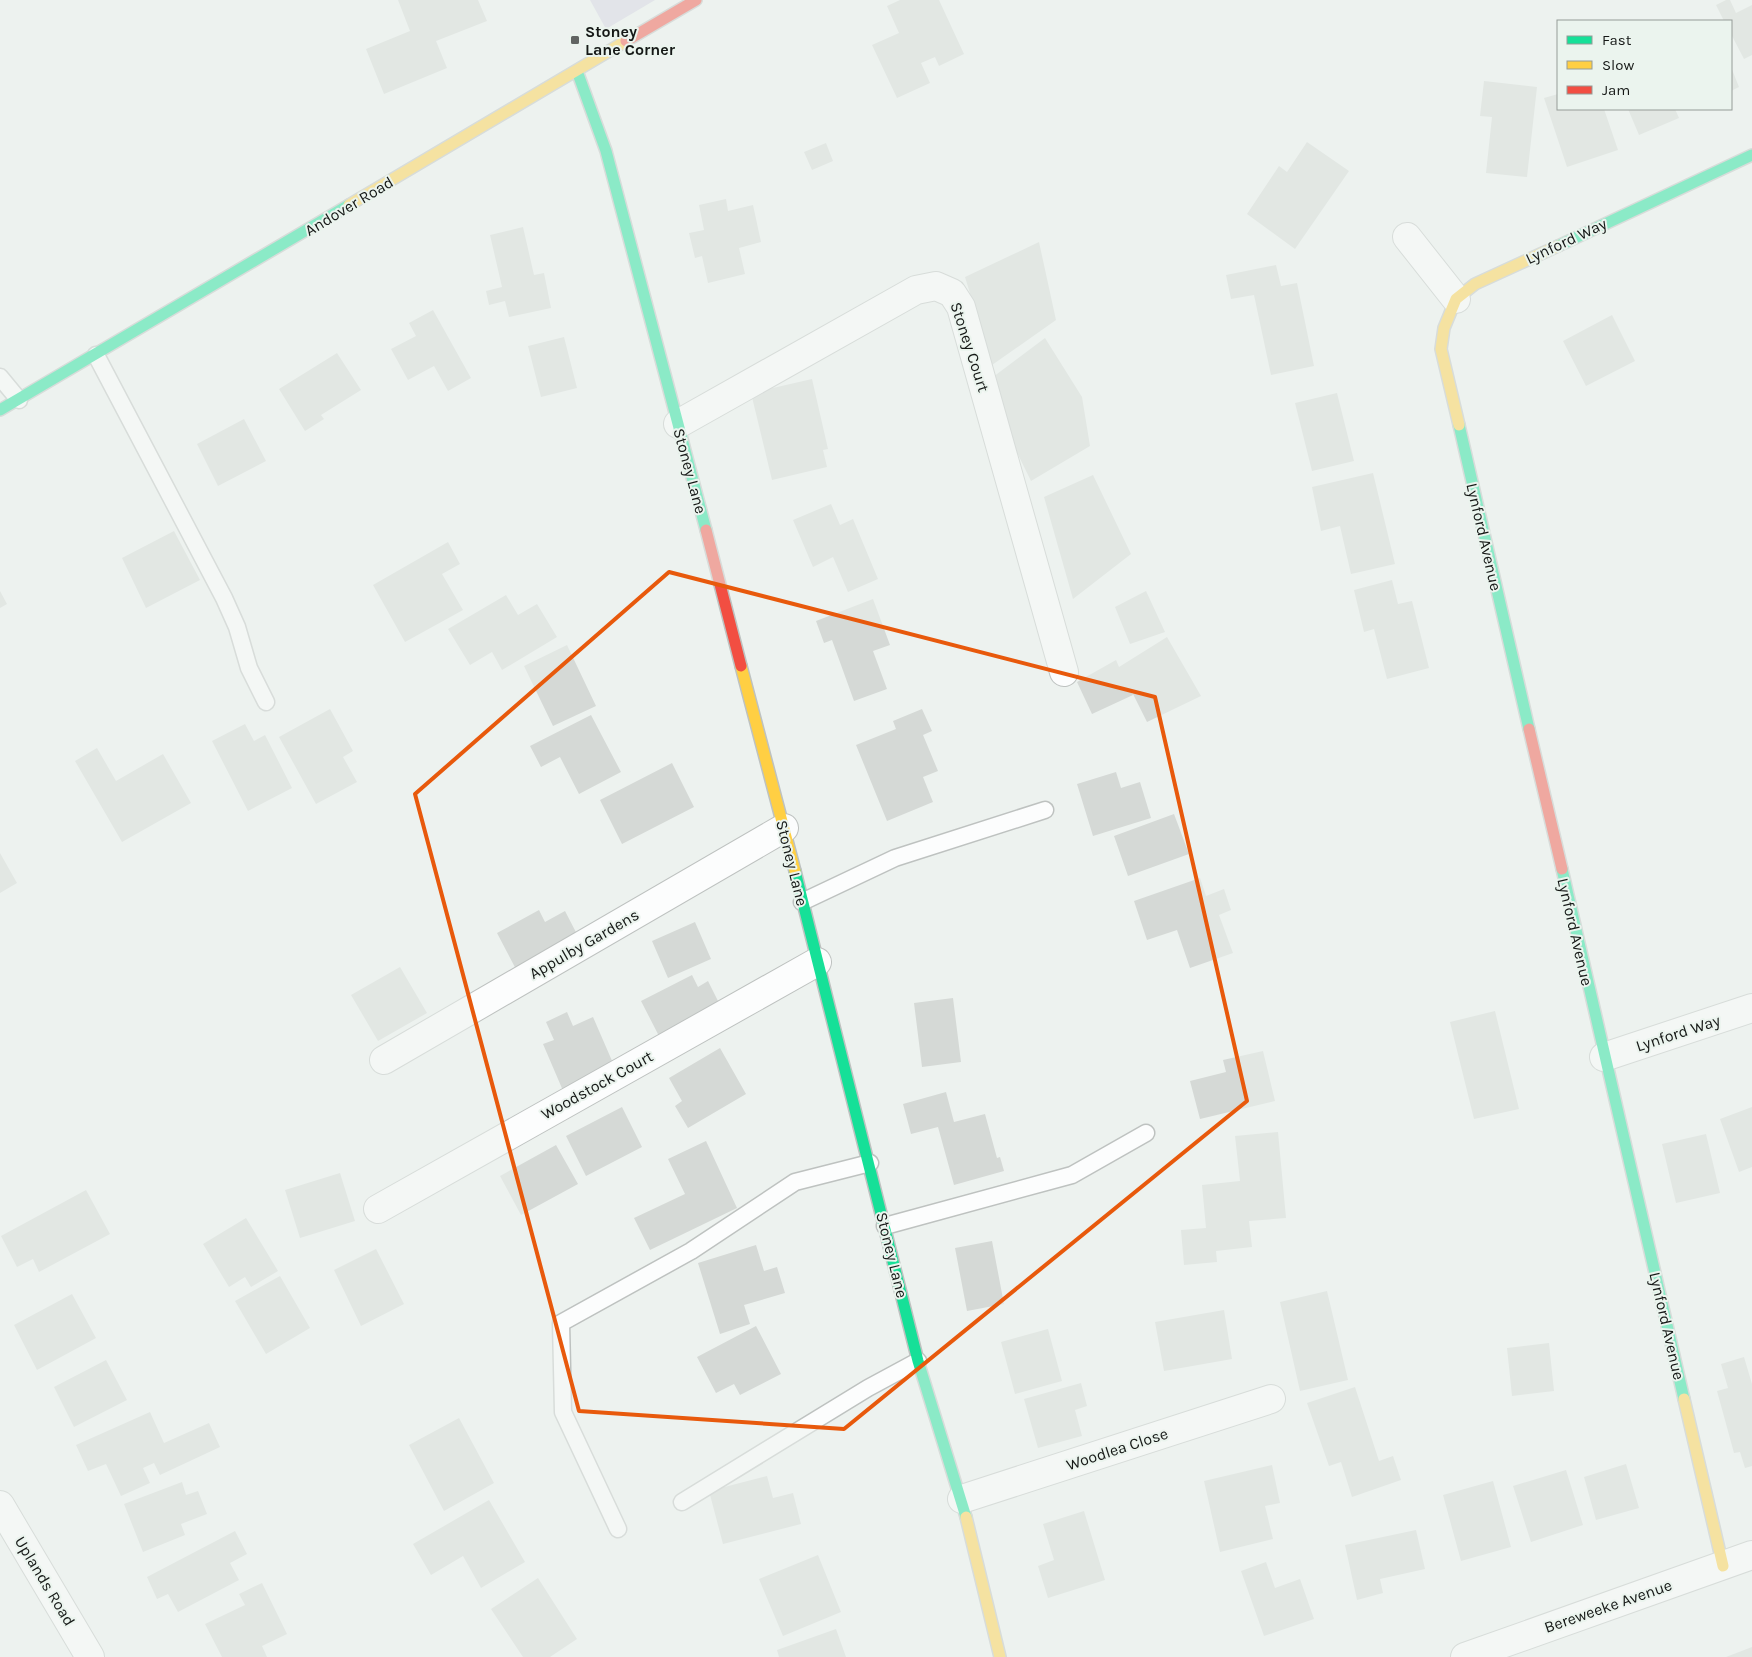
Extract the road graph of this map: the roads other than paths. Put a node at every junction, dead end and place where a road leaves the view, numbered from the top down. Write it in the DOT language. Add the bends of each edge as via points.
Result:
graph roads {
  1 [pos="696,0"];
  2 [pos="577,71"];
  3 [pos="1752,155"];
  4 [pos="1407,237"];
  5 [pos="1456,299"];
  6 [pos="96,355"];
  7 [pos="0,377"];
  8 [pos="19,400"];
  9 [pos="0,410"];
  10 [pos="678,424"];
  11 [pos="1064,672"];
  12 [pos="266,702"];
  13 [pos="1045,810"];
  14 [pos="784,828"];
  15 [pos="802,902"];
  16 [pos="817,962"];
  17 [pos="1752,1008"];
  18 [pos="1604,1057"];
  19 [pos="384,1060"];
  20 [pos="1146,1133"];
  21 [pos="870,1163"];
  22 [pos="378,1209"];
  23 [pos="885,1226"];
  24 [pos="918,1361"];
  25 [pos="1271,1399"];
  26 [pos="962,1499"];
  27 [pos="682,1502"];
  28 [pos="0,1506"];
  29 [pos="618,1530"];
  30 [pos="1752,1555"];
  31 [pos="1723,1566"];
  32 [pos="1515,1648"];
  33 [pos="90,1657"];
  34 [pos="1000,1657"];
  35 [pos="1465,1657"];
  1 -- 2 [label="street, Andover Road"];
  2 -- 6 [label="street, Andover Road"];
  2 -- 10 [label="street, Stoney Lane" via="606,151"];
  3 -- 5 [label="street, Lynford Way" via="1475,284"];
  4 -- 5 [label="street"];
  5 -- 18 [label="street, Lynford Avenue" via="1444,328 1441,349"];
  6 -- 8 [label="street, Andover Road"];
  6 -- 12 [label="lane" via="224,598 249,668"];
  7 -- 8 [label="lane"];
  8 -- 9 [label="street, Andover Road"];
  10 -- 11 [label="street, Stoney Court" via="916,290 936,286 952,293 960,307 977,361"];
  10 -- 14 [label="street, Stoney Lane"];
  13 -- 15 [label="lane" via="896,858"];
  14 -- 15 [label="street, Stoney Lane"];
  14 -- 19 [label="street, Appulby Gardens"];
  15 -- 16 [label="street, Stoney Lane"];
  16 -- 21 [label="street, Stoney Lane"];
  16 -- 22 [label="street, Woodstock Court"];
  17 -- 18 [label="street, Lynford Way"];
  18 -- 31 [label="street, Lynford Avenue"];
  20 -- 23 [label="lane" via="1072,1174"];
  21 -- 23 [label="street, Stoney Lane"];
  21 -- 29 [label="lane" via="795,1182 691,1251 561,1323 563,1412"];
  23 -- 24 [label="street, Stoney Lane"];
  24 -- 26 [label="street, Stoney Lane"];
  24 -- 27 [label="lane"];
  25 -- 26 [label="street, Woodlea Close"];
  26 -- 34 [label="street, Stoney Lane"];
  28 -- 33 [label="street, Uplands Road"];
  30 -- 31 [label="street, Bereweeke Avenue"];
  31 -- 32 [label="street, Bereweeke Avenue"];
  32 -- 35 [label="street, Bereweeke Avenue"];
}
